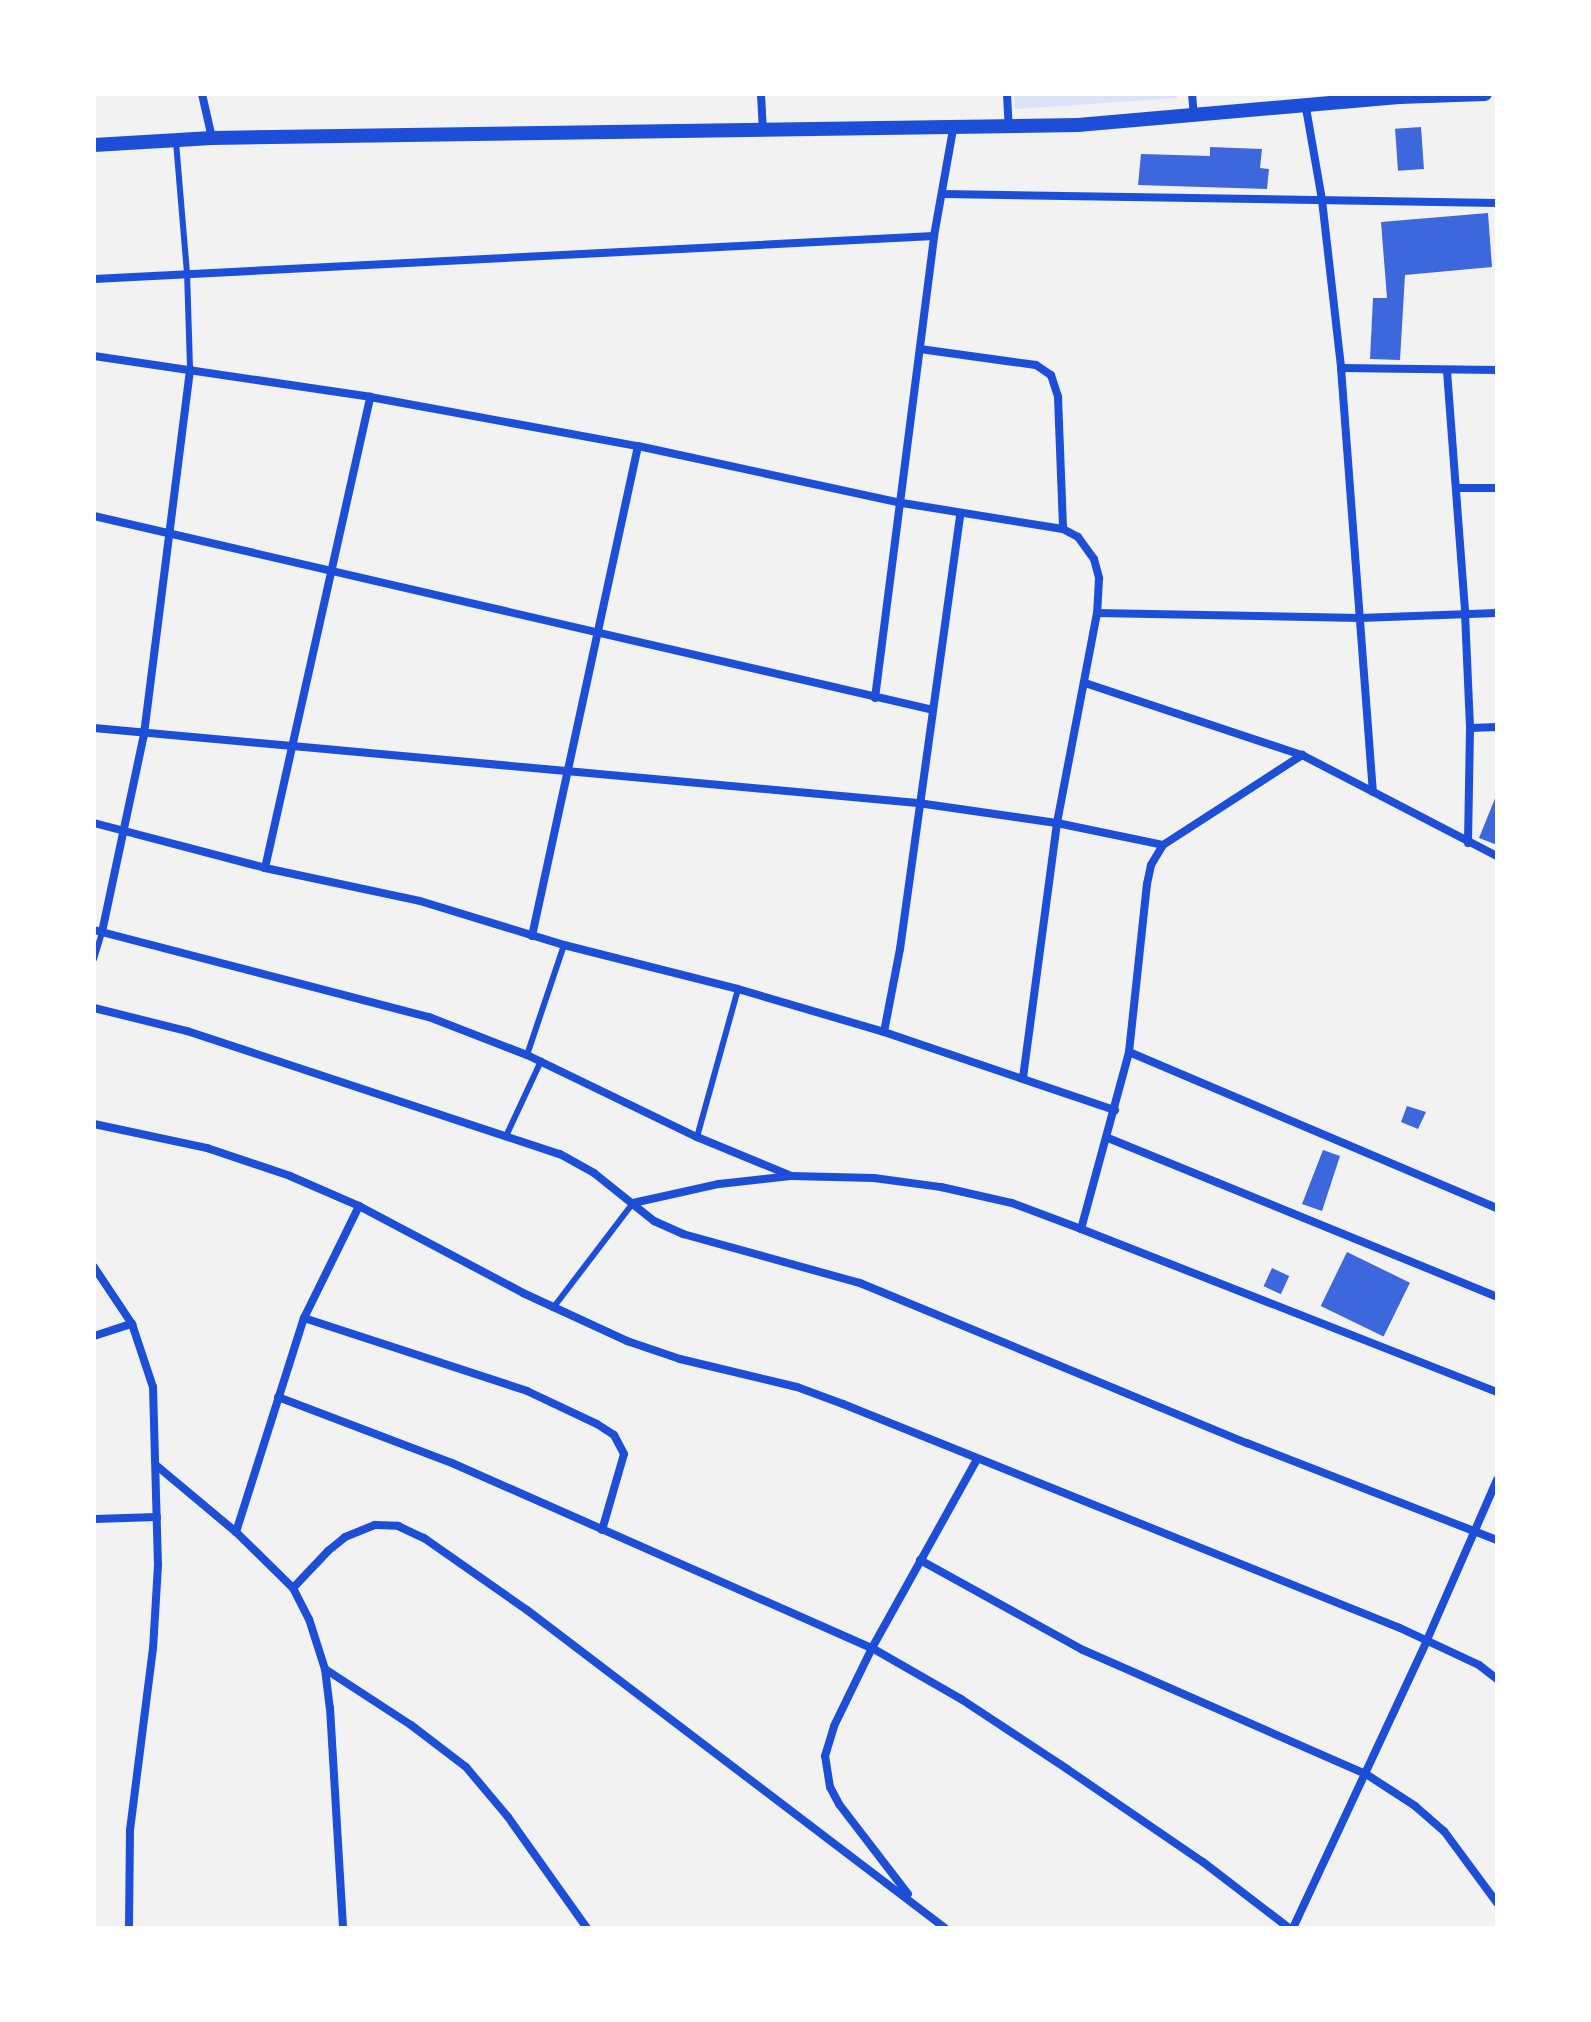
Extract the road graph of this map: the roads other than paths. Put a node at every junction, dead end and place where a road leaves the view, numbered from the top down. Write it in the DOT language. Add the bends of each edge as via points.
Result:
graph roads {
  1 [pos="202,94"];
  2 [pos="761,94"];
  3 [pos="1007,94"];
  4 [pos="1192,94"];
  5 [pos="1485,94"];
  6 [pos="1402,96"];
  7 [pos="1306,108"];
  8 [pos="1194,117"];
  9 [pos="1009,127"];
  10 [pos="953,129"];
  11 [pos="763,130"];
  12 [pos="212,138"];
  13 [pos="176,142"];
  14 [pos="94,145"];
  15 [pos="944,194"];
  16 [pos="1322,200"];
  17 [pos="1497,203"];
  18 [pos="934,236"];
  19 [pos="187,272"];
  20 [pos="94,279"];
  21 [pos="920,349"];
  22 [pos="94,356"];
  23 [pos="1341,368"];
  24 [pos="190,369"];
  25 [pos="1497,370"];
  26 [pos="1447,371"];
  27 [pos="370,397"];
  28 [pos="638,446"];
  29 [pos="1458,488"];
  30 [pos="1497,488"];
  31 [pos="902,503"];
  32 [pos="960,514"];
  33 [pos="94,516"];
  34 [pos="1063,529"];
  35 [pos="172,532"];
  36 [pos="332,572"];
  37 [pos="1097,613"];
  38 [pos="1465,613"];
  39 [pos="1497,613"];
  40 [pos="1360,618"];
  41 [pos="597,634"];
  42 [pos="1085,683"];
  43 [pos="875,698"];
  44 [pos="933,710"];
  45 [pos="1497,727"];
  46 [pos="94,728"];
  47 [pos="1470,728"];
  48 [pos="144,734"];
  49 [pos="292,746"];
  50 [pos="1302,755"];
  51 [pos="569,772"];
  52 [pos="1373,792"];
  53 [pos="918,803"];
  54 [pos="94,823"];
  55 [pos="1057,823"];
  56 [pos="126,831"];
  57 [pos="1468,843"];
  58 [pos="1163,845"];
  59 [pos="1497,856"];
  60 [pos="265,868"];
  61 [pos="98,931"];
  62 [pos="532,936"];
  63 [pos="564,945"];
  64 [pos="94,959"];
  65 [pos="738,989"];
  66 [pos="94,1008"];
  67 [pos="884,1032"];
  68 [pos="1129,1052"];
  69 [pos="527,1055"];
  70 [pos="541,1061"];
  71 [pos="1023,1078"];
  72 [pos="1115,1110"];
  73 [pos="94,1124"];
  74 [pos="507,1134"];
  75 [pos="697,1137"];
  76 [pos="1108,1138"];
  77 [pos="791,1176"];
  78 [pos="633,1203"];
  79 [pos="359,1206"];
  80 [pos="1497,1208"];
  81 [pos="1081,1229"];
  82 [pos="94,1267"];
  83 [pos="1497,1297"];
  84 [pos="553,1308"];
  85 [pos="304,1318"];
  86 [pos="132,1324"];
  87 [pos="94,1336"];
  88 [pos="1497,1392"];
  89 [pos="278,1397"];
  90 [pos="977,1459"];
  91 [pos="157,1466"];
  92 [pos="1497,1480"];
  93 [pos="157,1517"];
  94 [pos="94,1519"];
  95 [pos="602,1530"];
  96 [pos="1476,1530"];
  97 [pos="236,1532"];
  98 [pos="1497,1540"];
  99 [pos="920,1560"];
  100 [pos="293,1588"];
  101 [pos="1427,1640"];
  102 [pos="872,1648"];
  103 [pos="325,1669"];
  104 [pos="1497,1679"];
  105 [pos="1366,1774"];
  106 [pos="1497,1903"];
  107 [pos="916,1904"];
  108 [pos="129,1928"];
  109 [pos="343,1928"];
  110 [pos="587,1928"];
  111 [pos="945,1928"];
  112 [pos="1291,1928"];
  1 -- 12 [label="street"];
  2 -- 11 [label="street"];
  3 -- 9 [label="street"];
  4 -- 8 [label="street"];
  5 -- 6 [label="street"];
  6 -- 7 [label="street"];
  7 -- 8 [label="street"];
  7 -- 16 [label="street"];
  8 -- 9 [label="street"];
  9 -- 10 [label="street"];
  10 -- 11 [label="street"];
  10 -- 15 [label="street"];
  11 -- 12 [label="street"];
  12 -- 13 [label="street"];
  13 -- 14 [label="street"];
  13 -- 19 [label="lane"];
  15 -- 16 [label="street"];
  15 -- 18 [label="street"];
  16 -- 17 [label="street"];
  16 -- 23 [label="street"];
  18 -- 19 [label="street"];
  18 -- 21 [label="street"];
  19 -- 20 [label="street"];
  19 -- 24 [label="lane"];
  21 -- 31 [label="street"];
  21 -- 34 [label="street" via="1036,365 1051,375 1058,397"];
  22 -- 24 [label="street"];
  23 -- 26 [label="street"];
  23 -- 40 [label="street"];
  24 -- 27 [label="street"];
  24 -- 35 [label="street"];
  25 -- 26 [label="street"];
  26 -- 29 [label="street"];
  27 -- 28 [label="street"];
  27 -- 36 [label="street"];
  28 -- 31 [label="street"];
  28 -- 41 [label="street"];
  29 -- 30 [label="street"];
  29 -- 38 [label="street"];
  31 -- 32 [label="street"];
  31 -- 43 [label="street"];
  32 -- 34 [label="street"];
  32 -- 44 [label="street"];
  33 -- 35 [label="street"];
  34 -- 37 [label="street" via="1078,537 1094,559"];
  35 -- 36 [label="street"];
  35 -- 48 [label="street"];
  36 -- 41 [label="street"];
  36 -- 49 [label="street"];
  37 -- 40 [label="street"];
  37 -- 42 [label="street"];
  38 -- 39 [label="street"];
  38 -- 40 [label="street"];
  38 -- 47 [label="street"];
  40 -- 52 [label="street"];
  41 -- 43 [label="street"];
  41 -- 51 [label="street"];
  42 -- 50 [label="street"];
  42 -- 55 [label="street"];
  43 -- 44 [label="street"];
  44 -- 53 [label="street"];
  45 -- 47 [label="street"];
  46 -- 48 [label="street"];
  47 -- 57 [label="street"];
  48 -- 49 [label="street"];
  48 -- 56 [label="street"];
  49 -- 51 [label="street"];
  49 -- 60 [label="street"];
  50 -- 52 [label="street"];
  50 -- 58 [label="street"];
  51 -- 53 [label="street"];
  51 -- 62 [label="street"];
  52 -- 57 [label="street"];
  53 -- 55 [label="street"];
  53 -- 67 [label="street"];
  54 -- 56 [label="street"];
  55 -- 58 [label="street"];
  55 -- 71 [label="street"];
  56 -- 60 [label="street"];
  56 -- 61 [label="street"];
  57 -- 59 [label="street"];
  58 -- 68 [label="street" via="1147,884"];
  60 -- 62 [label="street" via="420,901"];
  61 -- 64 [label="lane"];
  61 -- 69 [label="street" via="429,1017"];
  62 -- 63 [label="street"];
  63 -- 65 [label="street"];
  63 -- 69 [label="lane"];
  65 -- 67 [label="street"];
  65 -- 75 [label="lane"];
  66 -- 74 [label="street" via="187,1031"];
  67 -- 71 [label="street"];
  68 -- 72 [label="street"];
  68 -- 80 [label="street"];
  69 -- 70 [label="street"];
  70 -- 74 [label="lane"];
  70 -- 75 [label="street"];
  71 -- 72 [label="street"];
  72 -- 76 [label="street"];
  73 -- 79 [label="street" via="207,1148"];
  74 -- 78 [label="street" via="560,1154"];
  75 -- 77 [label="street"];
  76 -- 81 [label="street"];
  76 -- 83 [label="street"];
  77 -- 78 [label="street" via="719,1184"];
  77 -- 81 [label="street" via="874,1178 941,1187 1012,1203"];
  78 -- 84 [label="lane"];
  78 -- 96 [label="street" via="654,1221 683,1234 860,1283 1247,1443"];
  79 -- 84 [label="street"];
  79 -- 85 [label="street"];
  81 -- 88 [label="street"];
  82 -- 86 [label="street"];
  84 -- 90 [label="street" via="680,1359 797,1387"];
  85 -- 89 [label="street"];
  85 -- 95 [label="street" via="527,1391 614,1435 624,1454"];
  86 -- 87 [label="street"];
  86 -- 91 [label="street" via="153,1387"];
  89 -- 95 [label="street" via="452,1463"];
  89 -- 97 [label="street"];
  90 -- 99 [label="street"];
  90 -- 101 [label="street"];
  91 -- 93 [label="street"];
  91 -- 97 [label="street"];
  92 -- 96 [label="street"];
  93 -- 94 [label="street"];
  93 -- 108 [label="street" via="153,1648 130,1830"];
  95 -- 102 [label="street"];
  96 -- 98 [label="street"];
  96 -- 101 [label="street"];
  97 -- 100 [label="street"];
  99 -- 102 [label="street"];
  99 -- 105 [label="street" via="1083,1650"];
  100 -- 103 [label="street"];
  100 -- 107 [label="street" via="336,1544 375,1525 398,1526 424,1538"];
  101 -- 104 [label="street"];
  101 -- 105 [label="street"];
  102 -- 107 [label="street" via="834,1726 825,1770 839,1804"];
  102 -- 112 [label="street" via="1067,1769"];
  103 -- 109 [label="street"];
  103 -- 110 [label="street" via="466,1767"];
  105 -- 106 [label="street" via="1444,1831"];
  105 -- 112 [label="street"];
  107 -- 111 [label="street"];
}
